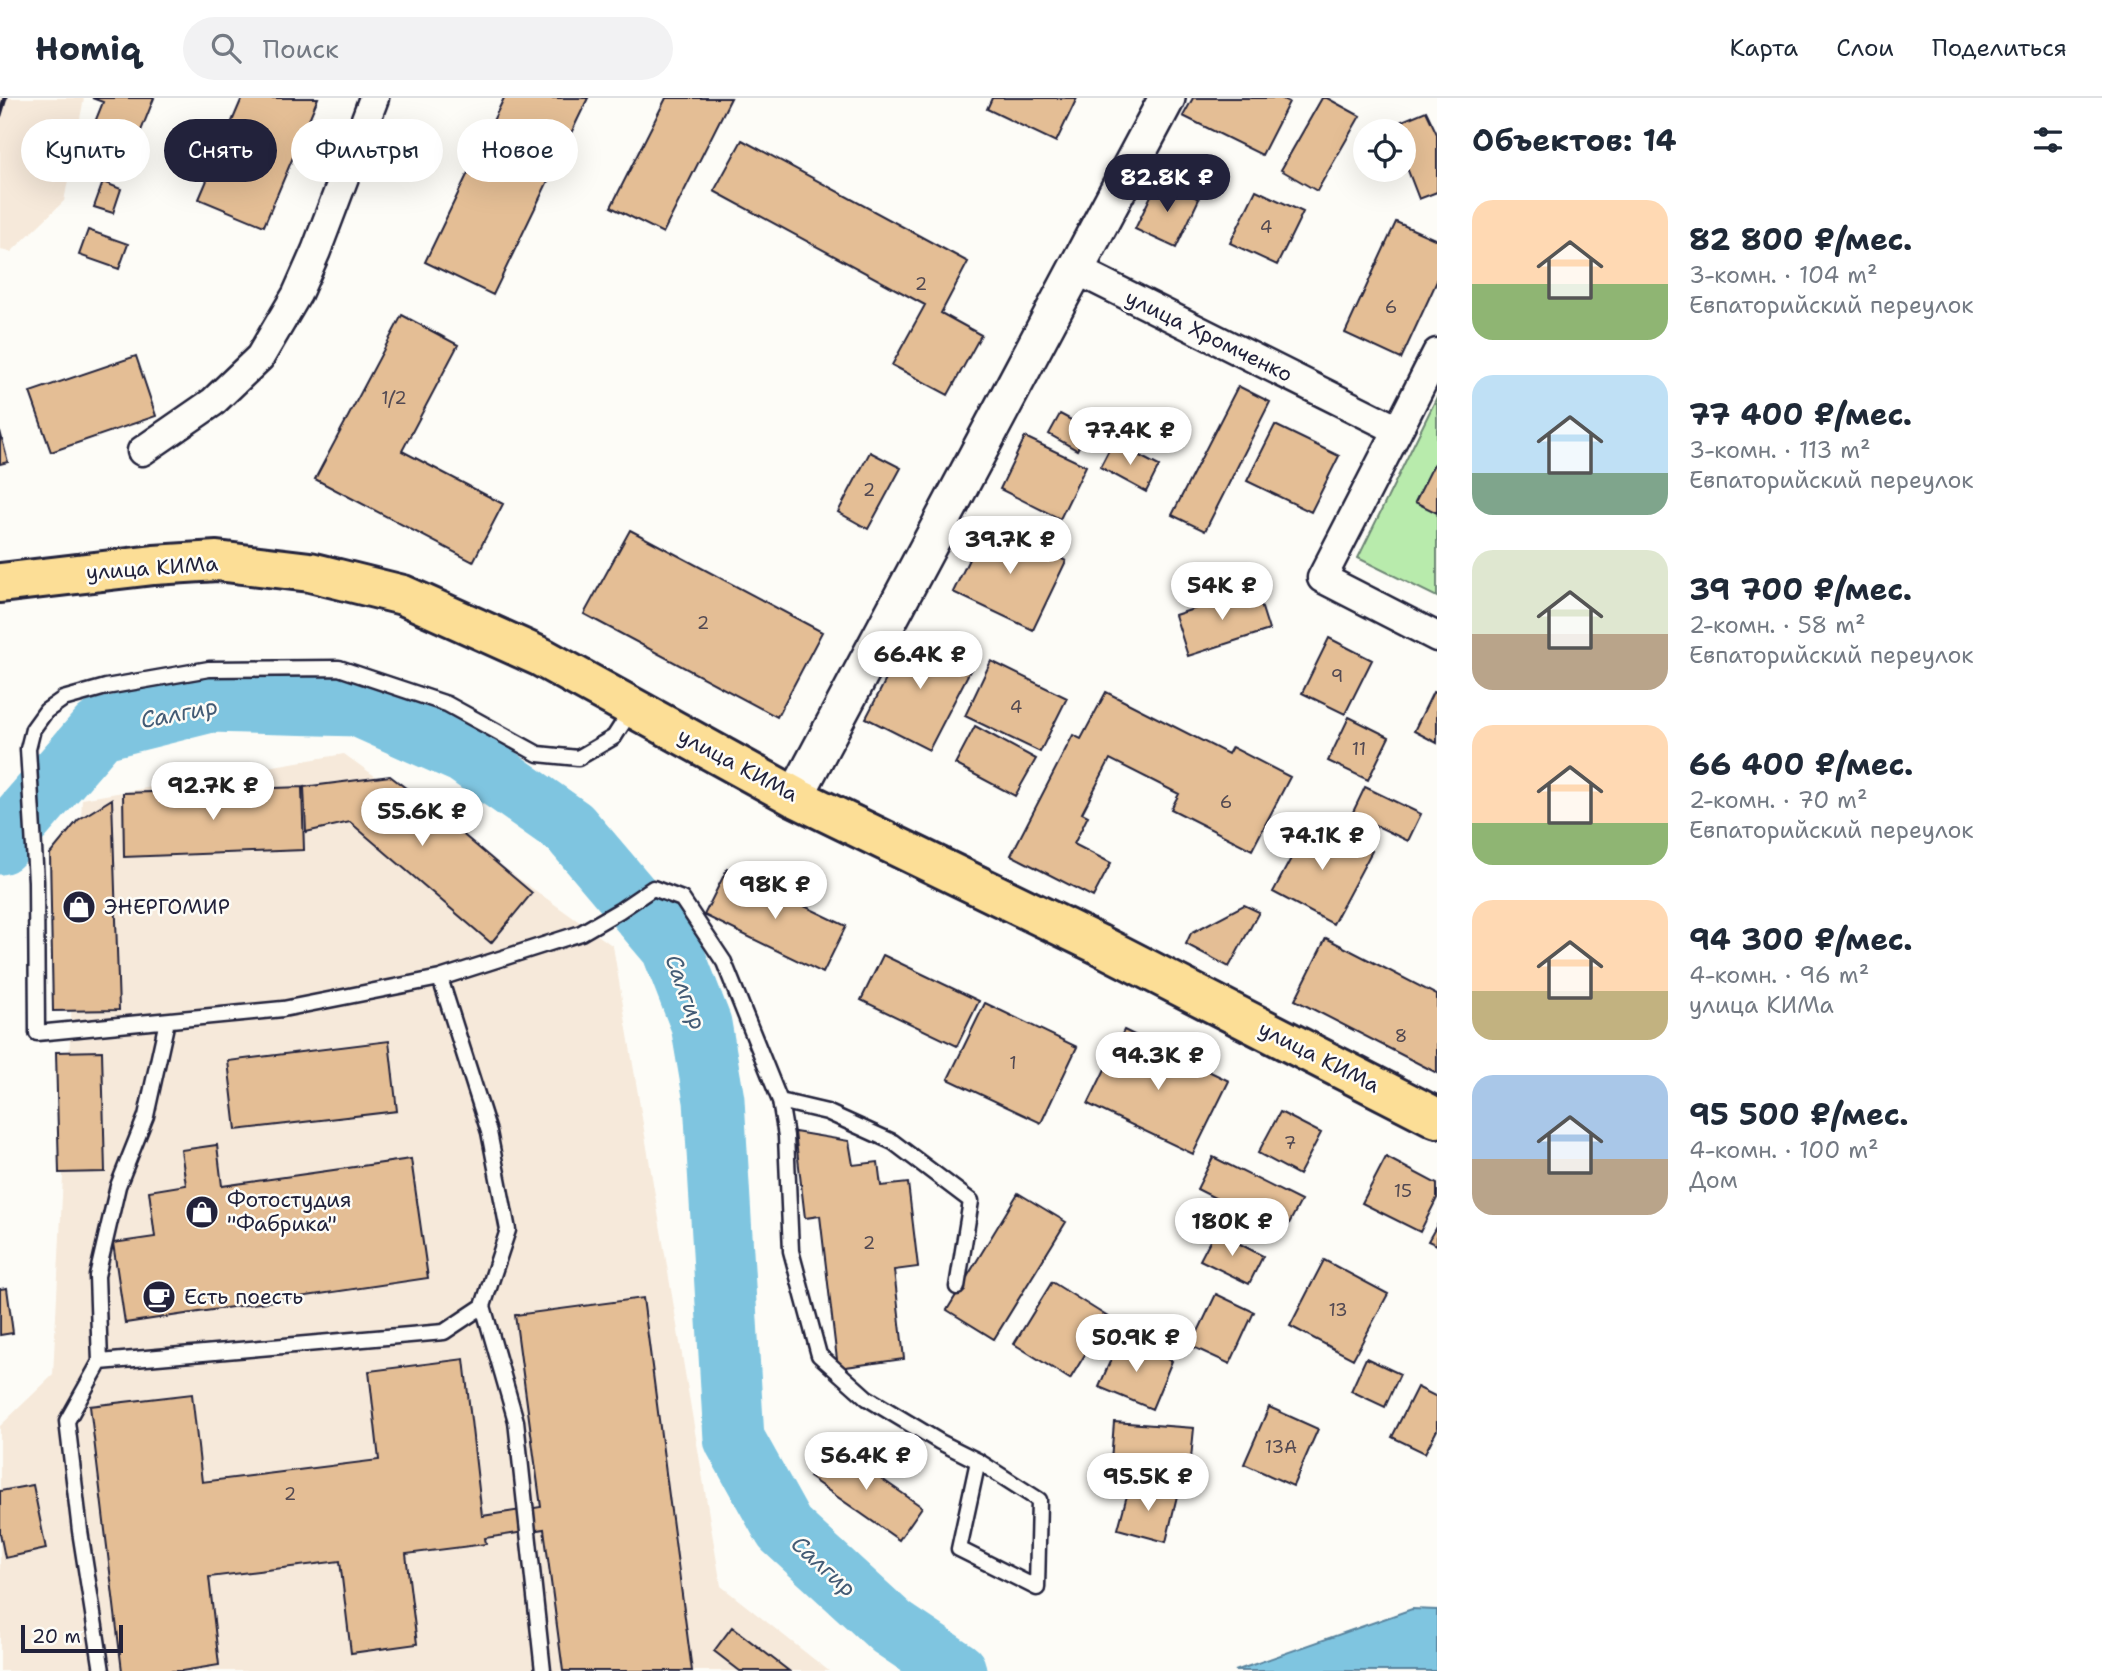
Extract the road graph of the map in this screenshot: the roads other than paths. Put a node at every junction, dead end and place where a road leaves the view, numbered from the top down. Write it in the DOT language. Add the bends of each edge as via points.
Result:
graph roads {
  1 [pos="374,98"];
  2 [pos="1167,98"];
  3 [pos="1075,269"];
  4 [pos="1437,353"];
  5 [pos="1398,430"];
  6 [pos="142,451"];
  7 [pos="0,583"];
  8 [pos="1437,637"];
  9 [pos="633,708"];
  10 [pos="795,797"];
  11 [pos="440,978"];
  12 [pos="167,1021"];
  13 [pos="780,1101"];
  14 [pos="1437,1118"];
  15 [pos="957,1287"];
  16 [pos="483,1307"];
  17 [pos="100,1362"];
  18 [pos="978,1461"];
  19 [pos="102,1671"];
  20 [pos="543,1671"];
  1 -- 6 [label="street" via="316,251 260,357 213,402"];
  2 -- 3 [label="street"];
  3 -- 5 [label="street, улица Хромченко"];
  3 -- 10 [label="street"];
  4 -- 5 [label="street"];
  5 -- 8 [label="street" via="1322,578"];
  7 -- 9 [label="main road, улица КИМа" via="217,561 310,572 404,595 541,657"];
  9 -- 10 [label="main road, улица КИМа"];
  9 -- 12 [label="lane" via="614,737 578,758 538,754 447,704 339,668 209,669 63,699 46,711 33,729 28,749 36,881 37,1033"];
  10 -- 14 [label="main road, улица КИМа" via="1098,944"];
  11 -- 12 [label="lane" via="283,1009"];
  11 -- 13 [label="lane" via="581,933 653,888 682,899 724,962"];
  11 -- 16 [label="lane" via="489,1132 508,1230"];
  12 -- 17 [label="lane" via="146,1116 118,1186 97,1276"];
  13 -- 15 [label="lane" via="827,1112 893,1142 971,1201"];
  13 -- 18 [label="lane" via="791,1251 819,1355 867,1398"];
  16 -- 17 [label="lane" via="444,1332"];
  16 -- 20 [label="lane" via="516,1421"];
  17 -- 19 [label="lane" via="67,1421"];
  18 -- 18 [label="lane" via="1039,1500 1037,1588 958,1549"];
}
